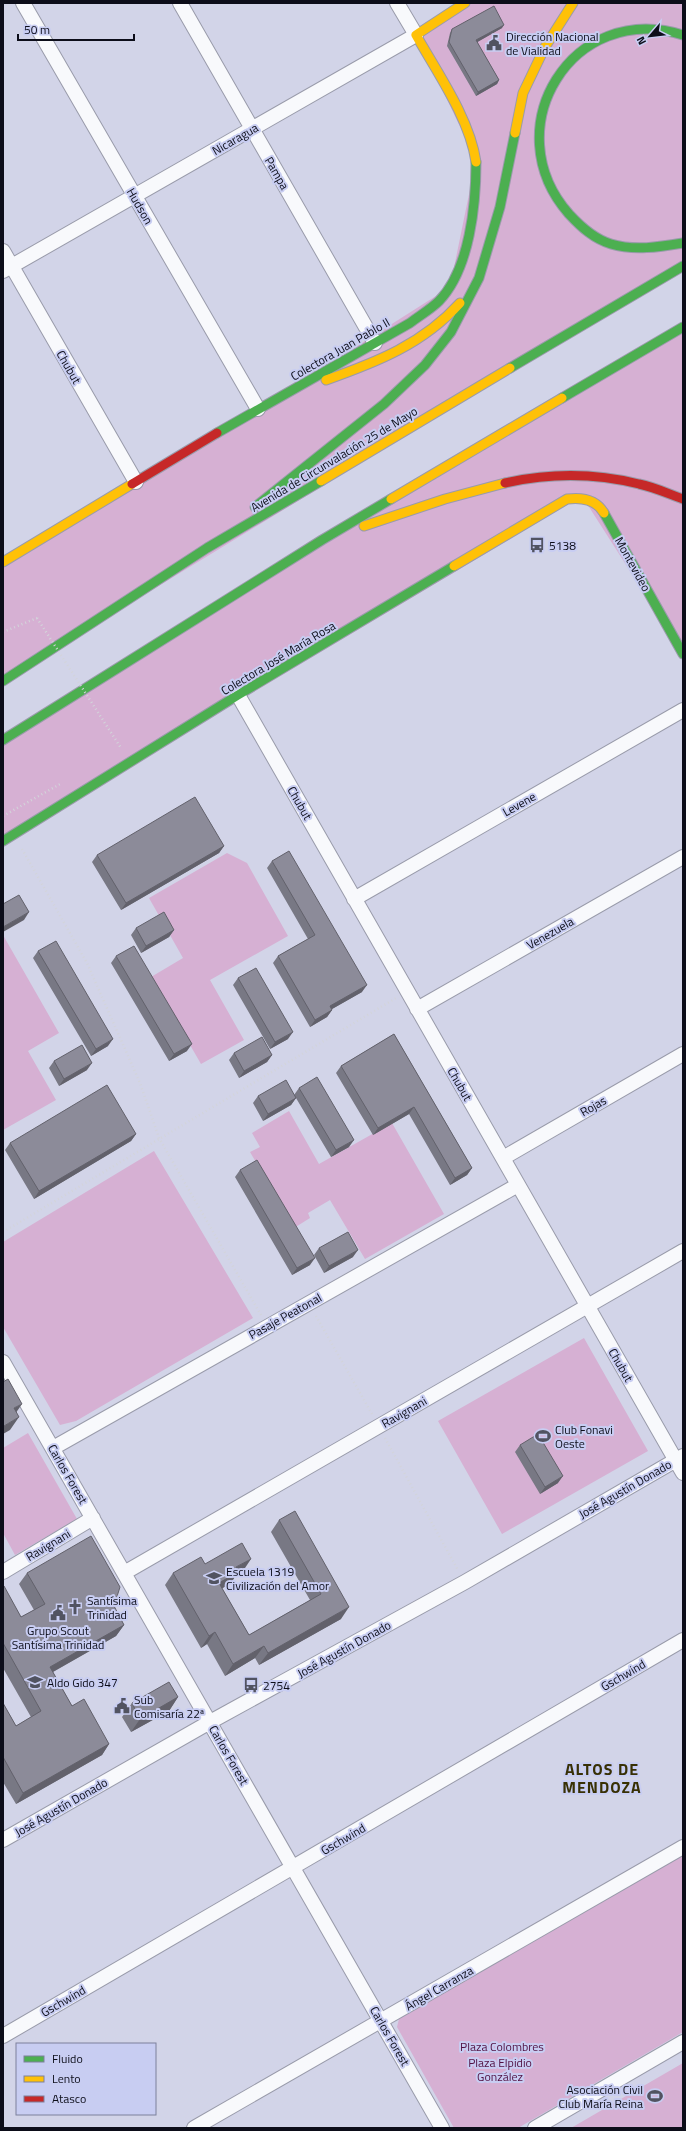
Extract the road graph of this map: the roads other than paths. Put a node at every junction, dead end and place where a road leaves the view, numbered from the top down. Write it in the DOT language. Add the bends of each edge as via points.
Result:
graph roads {
  1 [pos="22,3"];
  2 [pos="180,3"];
  3 [pos="397,3"];
  4 [pos="465,3"];
  5 [pos="573,3"];
  6 [pos="683,34"];
  7 [pos="416,35"];
  8 [pos="252,129"];
  9 [pos="135,196"];
  10 [pos="683,243"];
  11 [pos="3,251"];
  12 [pos="683,266"];
  13 [pos="7,268"];
  14 [pos="479,278"];
  15 [pos="683,327"];
  16 [pos="375,343"];
  17 [pos="280,397"];
  18 [pos="258,409"];
  19 [pos="136,482"];
  20 [pos="567,499"];
  21 [pos="683,499"];
  22 [pos="322,540"];
  23 [pos="207,548"];
  24 [pos="3,562"];
  25 [pos="683,654"];
  26 [pos="3,682"];
  27 [pos="238,695"];
  28 [pos="683,710"];
  29 [pos="3,740"];
  30 [pos="3,842"];
  31 [pos="683,857"];
  32 [pos="354,898"];
  33 [pos="417,1009"];
  34 [pos="683,1054"];
  35 [pos="503,1158"];
  36 [pos="518,1185"];
  37 [pos="683,1251"];
  38 [pos="588,1306"];
  39 [pos="3,1362"];
  40 [pos="53,1448"];
  41 [pos="679,1458"];
  42 [pos="683,1473"];
  43 [pos="93,1518"];
  44 [pos="3,1572"];
  45 [pos="124,1573"];
  46 [pos="683,1640"];
  47 [pos="210,1722"];
  48 [pos="3,1840"];
  49 [pos="683,1847"];
  50 [pos="294,1868"];
  51 [pos="382,2021"];
  52 [pos="3,2036"];
  53 [pos="683,2042"];
  54 [pos="194,2128"];
  55 [pos="442,2128"];
  56 [pos="535,2128"];
  1 -- 9 [label="street, Hudson"];
  2 -- 8 [label="street, Pampa"];
  3 -- 7 [label="street"];
  4 -- 7 [label="main road, Nicaragua"];
  5 -- 14 [label="main road" via="544,47 523,93 500,207"];
  6 -- 10 [label="main road" via="662,29 631,30 602,38 586,47 562,68 554,80 541,111 538,134 540,156 548,185 565,213 587,232 611,244 628,247 648,248"];
  7 -- 8 [label="street, Nicaragua"];
  7 -- 16 [label="main road, Colectora Juan Pablo II" via="456,107 468,135 476,160 476,197 464,253 450,287 425,313"];
  8 -- 9 [label="street, Nicaragua"];
  8 -- 16 [label="street, Pampa"];
  9 -- 13 [label="street, Nicaragua"];
  9 -- 18 [label="street, Hudson"];
  11 -- 13 [label="street, Chubut"];
  12 -- 23 [label="main road, Avenida de Circunvalación 25 de Mayo"];
  13 -- 19 [label="street, Chubut"];
  14 -- 17 [label="main road" via="450,316 425,337 362,367"];
  14 -- 23 [label="main road" via="451,332 425,365 384,404"];
  15 -- 22 [label="main road"];
  16 -- 17 [label="main road, Colectora Juan Pablo II"];
  17 -- 18 [label="main road, Colectora Juan Pablo II"];
  18 -- 19 [label="main road, Colectora Juan Pablo II"];
  19 -- 24 [label="main road, Colectora Juan Pablo II"];
  20 -- 25 [label="main road, Montevideo" via="582,496 593,501 602,510"];
  20 -- 27 [label="main road, Colectora José María Rosa"];
  21 -- 22 [label="main road" via="624,479 588,474 554,474 510,480 455,494"];
  22 -- 29 [label="main road"];
  23 -- 26 [label="main road, Avenida de Circunvalación 25 de Mayo"];
  27 -- 30 [label="main road, Colectora José María Rosa"];
  27 -- 32 [label="street, Chubut"];
  28 -- 32 [label="street, Levene"];
  31 -- 33 [label="street, Venezuela"];
  32 -- 33 [label="street, Chubut"];
  33 -- 35 [label="street, Chubut"];
  34 -- 35 [label="street, Rojas"];
  35 -- 36 [label="street, Chubut"];
  36 -- 38 [label="street, Chubut"];
  36 -- 40 [label="street, Pasaje Peatonal"];
  37 -- 38 [label="street, Ravignani"];
  38 -- 41 [label="street, Chubut"];
  38 -- 45 [label="street, Ravignani"];
  39 -- 40 [label="street, Carlos Forest"];
  40 -- 43 [label="street, Carlos Forest"];
  41 -- 42 [label="street, Chubut"];
  41 -- 47 [label="street, José Agustín Donado" via="465,1582"];
  43 -- 44 [label="street, Ravignani"];
  43 -- 45 [label="street, Carlos Forest"];
  45 -- 47 [label="street, Carlos Forest"];
  46 -- 50 [label="street, Gschwind"];
  47 -- 48 [label="street, José Agustín Donado"];
  47 -- 50 [label="street, Carlos Forest"];
  49 -- 51 [label="street, Ángel Carranza"];
  50 -- 51 [label="street, Carlos Forest"];
  50 -- 52 [label="street, Gschwind"];
  51 -- 54 [label="street, Ángel Carranza"];
  51 -- 55 [label="street, Carlos Forest"];
  53 -- 56 [label="street"];
}
